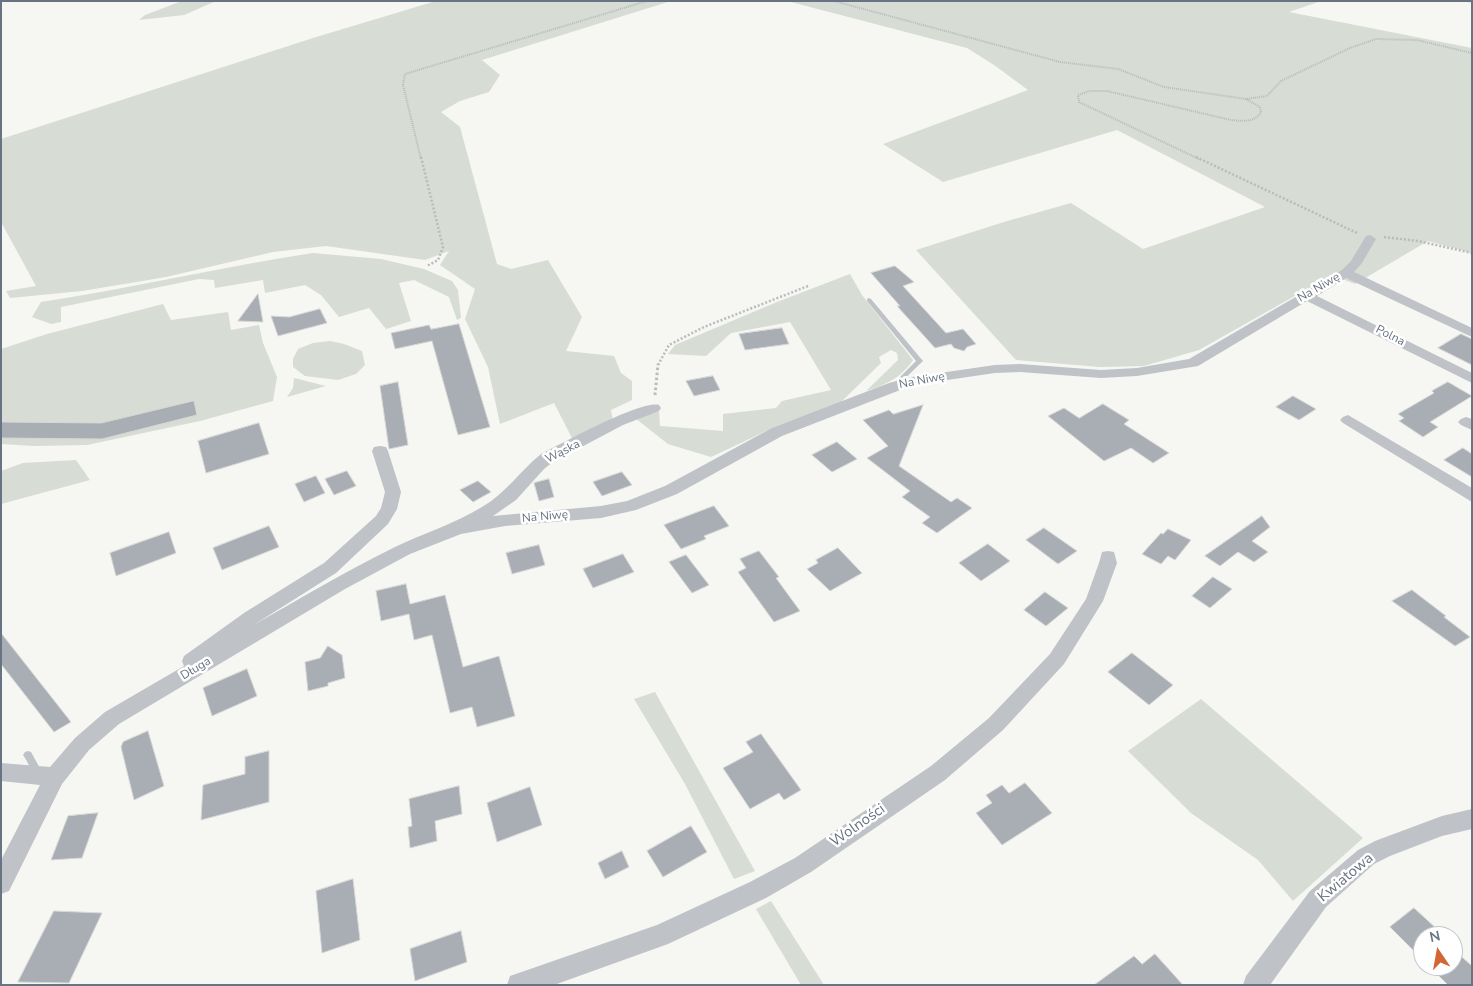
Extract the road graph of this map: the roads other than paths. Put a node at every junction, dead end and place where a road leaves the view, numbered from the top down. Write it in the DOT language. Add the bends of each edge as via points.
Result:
graph roads {
  1 [pos="1370,239"];
  2 [pos="1346,273"];
  3 [pos="1307,296"];
  4 [pos="869,300"];
  5 [pos="1472,333"];
  6 [pos="1472,379"];
  7 [pos="894,386"];
  8 [pos="654,408"];
  9 [pos="1348,420"];
  10 [pos="380,450"];
  11 [pos="1472,496"];
  12 [pos="458,528"];
  13 [pos="1108,557"];
  14 [pos="112,718"];
  15 [pos="28,755"];
  16 [pos="1,772"];
  17 [pos="48,777"];
  18 [pos="1472,819"];
  19 [pos="1,883"];
  20 [pos="519,985"];
  21 [pos="1255,985"];
  1 -- 2 [label="street, Na Niwę"];
  2 -- 3 [label="street, Na Niwę"];
  2 -- 5 [label="street"];
  3 -- 6 [label="street, Polna"];
  3 -- 7 [label="street, Na Niwę" via="1193,363 1101,374 996,369"];
  4 -- 7 [label="lane" via="920,361"];
  7 -- 12 [label="street, Na Niwę" via="777,432 671,490 630,506"];
  8 -- 12 [label="street, Wąska" via="618,422 547,458 501,503"];
  9 -- 11 [label="street"];
  10 -- 14 [label="street" via="393,492 382,520 330,568 250,618"];
  12 -- 14 [label="street, Długa" via="404,550 339,584"];
  13 -- 20 [label="street, Wolności" via="1094,601 1057,659 996,724 938,773 803,865 758,890 660,936"];
  14 -- 17 [label="street, Długa"];
  15 -- 17 [label="lane"];
  16 -- 17 [label="street"];
  17 -- 19 [label="street, Długa"];
  18 -- 21 [label="street, Kwiatowa" via="1442,826 1366,857 1318,899"];
}
